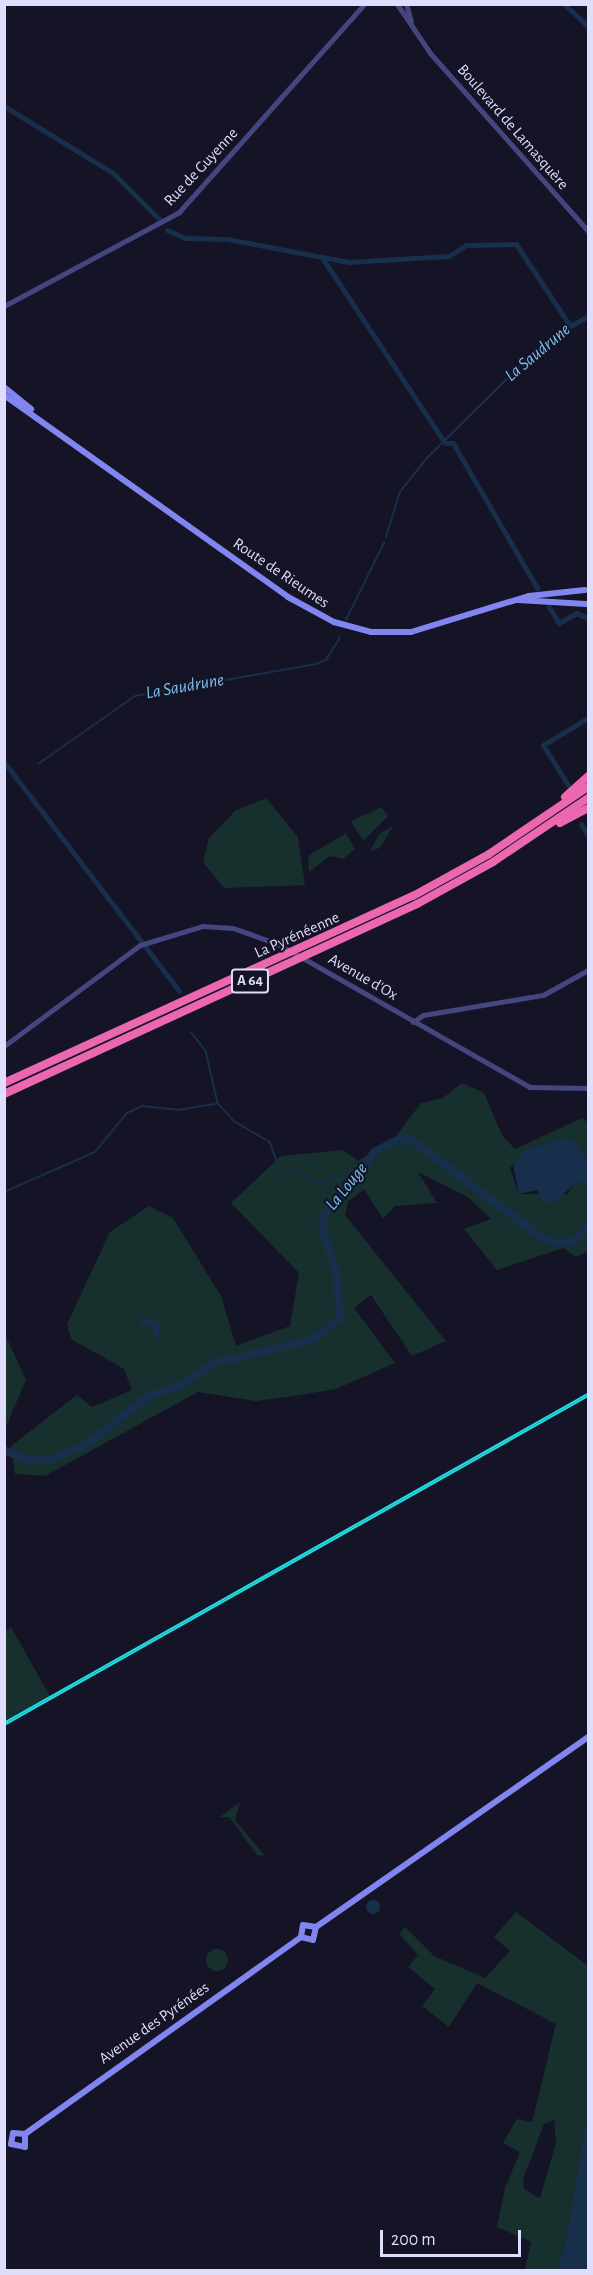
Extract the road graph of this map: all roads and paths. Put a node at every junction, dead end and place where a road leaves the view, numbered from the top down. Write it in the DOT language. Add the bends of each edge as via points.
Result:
graph roads {
  1 [pos="366,4"];
  2 [pos="397,4"];
  3 [pos="405,4"];
  4 [pos="419,39"];
  5 [pos="588,231"];
  6 [pos="4,306"];
  7 [pos="4,387"];
  8 [pos="4,395"];
  9 [pos="59,433"];
  10 [pos="587,589"];
  11 [pos="518,600"];
  12 [pos="587,605"];
  13 [pos="588,776"];
  14 [pos="588,787"];
  15 [pos="588,798"];
  16 [pos="588,808"];
  17 [pos="548,827"];
  18 [pos="522,833"];
  19 [pos="588,970"];
  20 [pos="412,1022"];
  21 [pos="4,1046"];
  22 [pos="4,1083"];
  23 [pos="588,1088"];
  24 [pos="4,1094"];
  25 [pos="588,1737"];
  26 [pos="316,1927"];
  27 [pos="301,1936"];
  28 [pos="26,2134"];
  29 [pos="8,2145"];
  1 -- 6 [label="street, Rue de Guyenne" via="179,212"];
  2 -- 4 [label="street, Boulevard de Lamasquère"];
  3 -- 4 [label="street, Boulevard de Lamasquère"];
  4 -- 5 [label="street, Boulevard de Lamasquère"];
  7 -- 9 [label="main road, Route de Rieumes"];
  8 -- 9 [label="main road, Route de Rieumes"];
  9 -- 11 [label="main road, Route de Rieumes" via="288,597 333,622 371,632 411,632"];
  10 -- 11 [label="main road, Route de Rieumes"];
  10 -- 12 [label="main road"];
  11 -- 12 [label="main road, Route de Rieumes"];
  13 -- 18 [label="highway"];
  14 -- 18 [label="highway, La Pyrénéenne / A 64"];
  15 -- 17 [label="highway, La Pyrénéenne / A 64"];
  16 -- 17 [label="highway"];
  17 -- 24 [label="highway, La Pyrénéenne / A 64" via="417,904"];
  18 -- 22 [label="highway, La Pyrénéenne / A 64" via="413,896"];
  19 -- 20 [label="street" via="543,995 423,1015"];
  20 -- 21 [label="street, Avenue d'Ox" via="278,944 233,928 203,926 142,943"];
  20 -- 23 [label="street, Avenue d'Ox" via="531,1087"];
  25 -- 26 [label="main road"];
  26 -- 27 [label="main road" via="303,1926"];
  26 -- 27 [label="main road" via="313,1940"];
  27 -- 28 [label="main road, Avenue des Pyrénées"];
  28 -- 29 [label="main road" via="14,2133"];
  28 -- 29 [label="main road" via="22,2148"];
}
